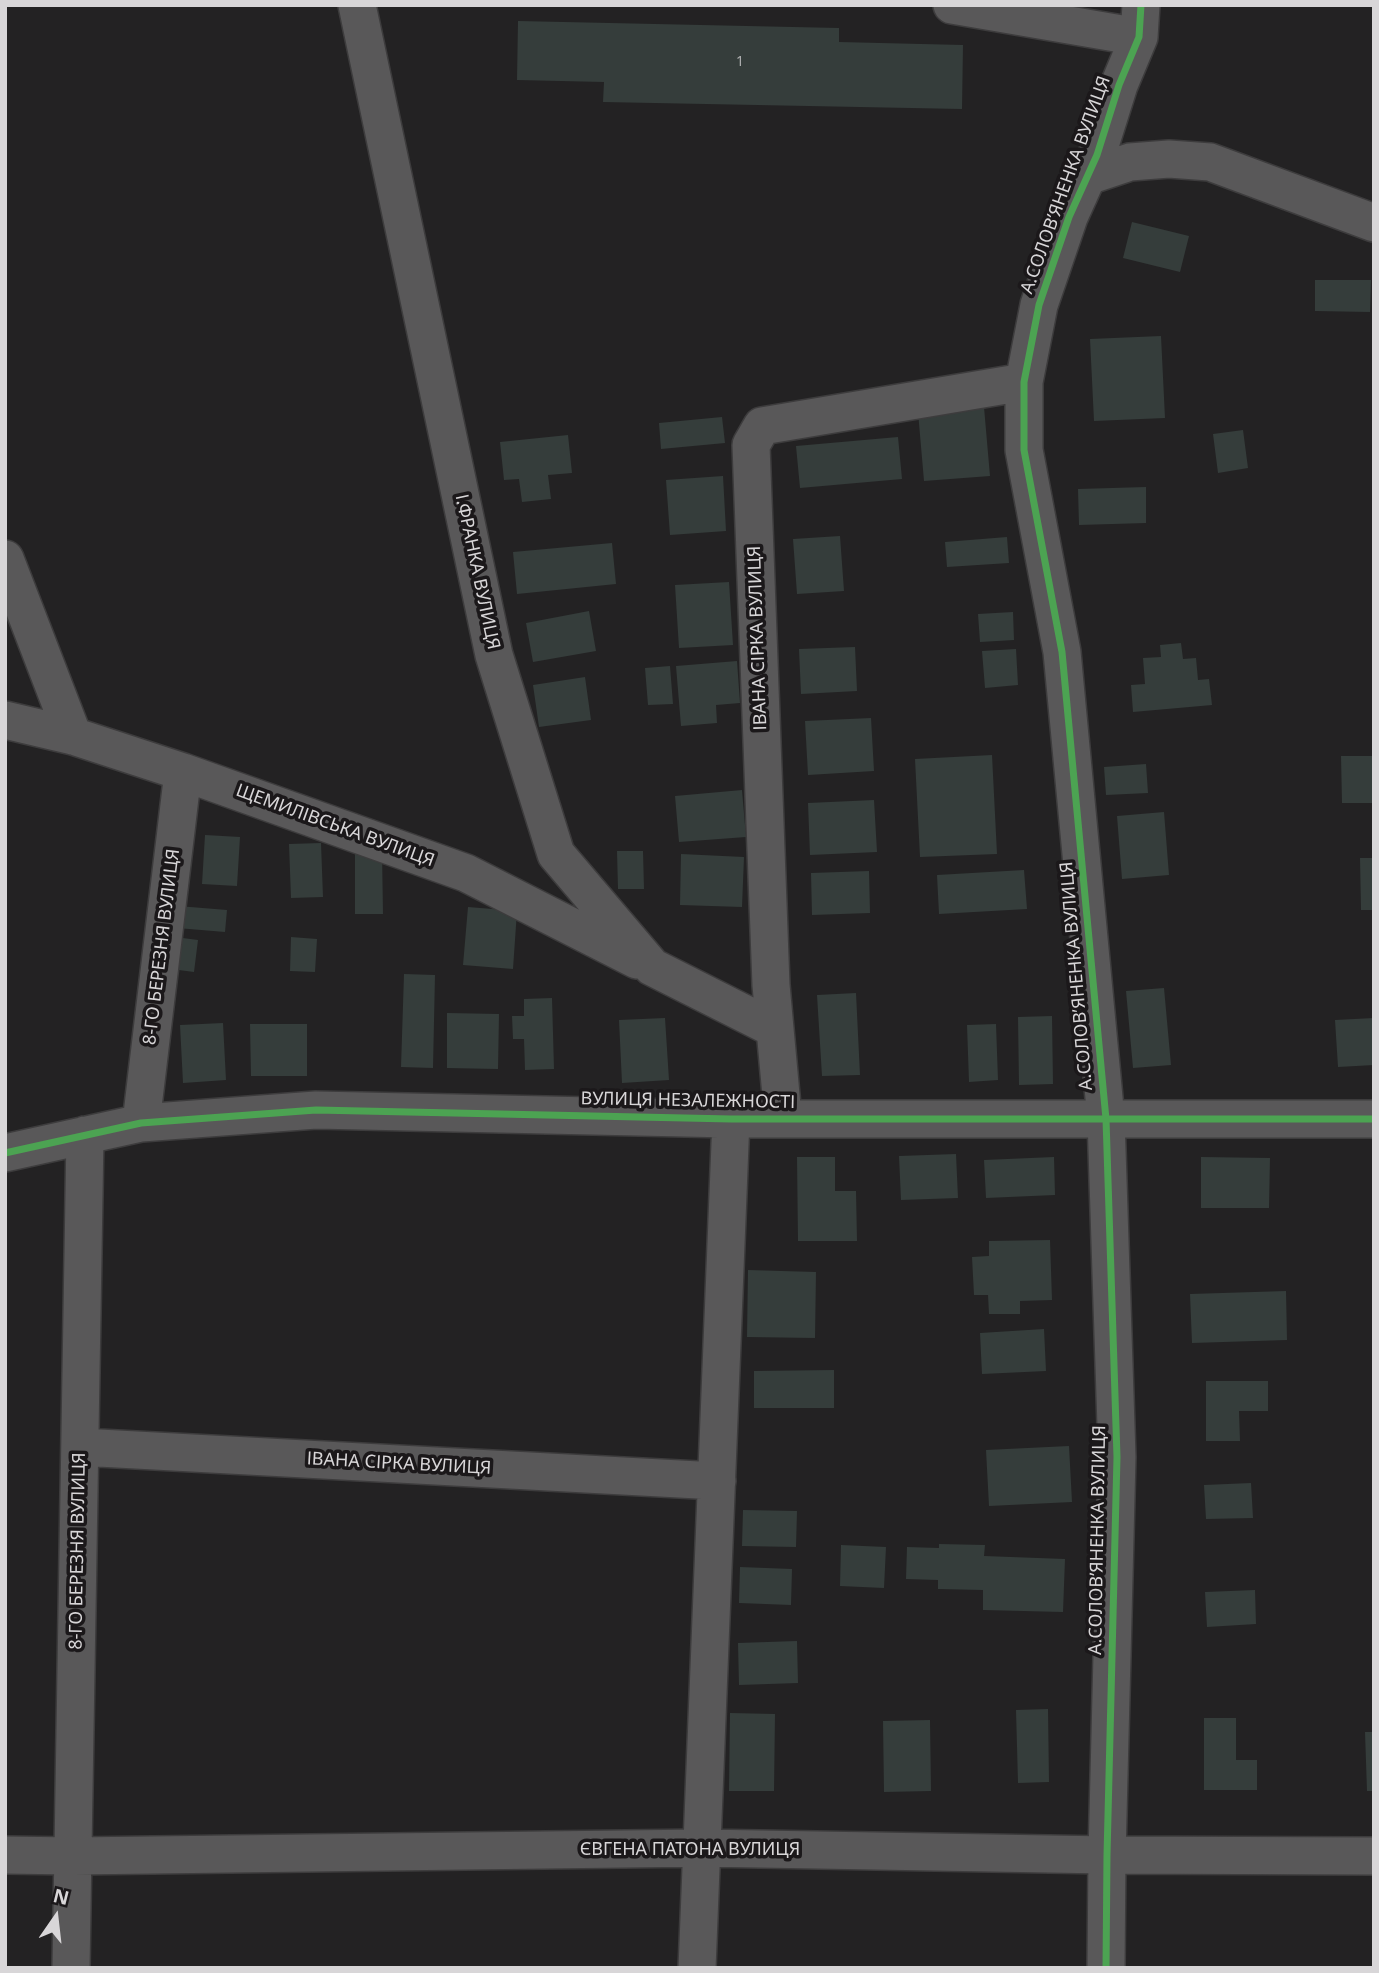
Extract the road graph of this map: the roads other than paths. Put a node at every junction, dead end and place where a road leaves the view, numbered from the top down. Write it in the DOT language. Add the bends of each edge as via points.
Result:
graph roads {
  1 [pos="357,5"];
  2 [pos="952,5"];
  3 [pos="1140,21"];
  4 [pos="1088,176"];
  5 [pos="1374,223"];
  6 [pos="1024,382"];
  7 [pos="5,559"];
  8 [pos="5,720"];
  9 [pos="73,736"];
  10 [pos="183,772"];
  11 [pos="652,967"];
  12 [pos="775,1029"];
  13 [pos="783,1117"];
  14 [pos="731,1119"];
  15 [pos="1106,1119"];
  16 [pos="1374,1119"];
  17 [pos="141,1123"];
  18 [pos="85,1135"];
  19 [pos="5,1153"];
  20 [pos="80,1447"];
  21 [pos="717,1481"];
  22 [pos="702,1848"];
  23 [pos="5,1855"];
  24 [pos="1107,1855"];
  25 [pos="74,1856"];
  26 [pos="1374,1856"];
  27 [pos="71,1968"];
  28 [pos="697,1968"];
  29 [pos="1106,1968"];
  1 -- 11 [label="street, І.ФРАНКА ВУЛИЦЯ" via="494,655 556,854"];
  2 -- 3 [label="street"];
  3 -- 4 [label="street, А.СОЛОВ’ЯНЕНКА ВУЛИЦЯ"];
  4 -- 5 [label="street" via="1130,162 1210,162"];
  4 -- 6 [label="street, А.СОЛОВ’ЯНЕНКА ВУЛИЦЯ" via="1039,305"];
  6 -- 12 [label="street, ІВАНА СІРКА ВУЛИЦЯ" via="762,426 751,445"];
  6 -- 15 [label="street, А.СОЛОВ’ЯНЕНКА ВУЛИЦЯ" via="1024,450 1062,652"];
  7 -- 9 [label="street"];
  8 -- 9 [label="street, ЩЕМИЛІВСЬКА ВУЛИЦЯ"];
  9 -- 10 [label="street, ЩЕМИЛІВСЬКА ВУЛИЦЯ"];
  10 -- 11 [label="street, ЩЕМИЛІВСЬКА ВУЛИЦЯ" via="466,873"];
  10 -- 17 [label="street, 8-ГО БЕРЕЗНЯ ВУЛИЦЯ"];
  11 -- 12 [label="street, І.ФРАНКА ВУЛИЦЯ"];
  12 -- 13 [label="street, ІВАНА СІРКА ВУЛИЦЯ"];
  13 -- 14 [label="street, ВУЛИЦЯ НЕЗАЛЕЖНОСТІ"];
  13 -- 15 [label="street, ВУЛИЦЯ НЕЗАЛЕЖНОСТІ"];
  14 -- 17 [label="street, ВУЛИЦЯ НЕЗАЛЕЖНОСТІ" via="316,1110"];
  14 -- 21 [label="street"];
  15 -- 16 [label="street, ВУЛИЦЯ НЕЗАЛЕЖНОСТІ"];
  15 -- 24 [label="street, А.СОЛОВ’ЯНЕНКА ВУЛИЦЯ" via="1117,1457"];
  17 -- 18 [label="street, ВУЛИЦЯ НЕЗАЛЕЖНОСТІ"];
  18 -- 19 [label="street, ВУЛИЦЯ НЕЗАЛЕЖНОСТІ"];
  18 -- 20 [label="street, 8-ГО БЕРЕЗНЯ ВУЛИЦЯ"];
  20 -- 21 [label="street, ІВАНА СІРКА ВУЛИЦЯ"];
  20 -- 25 [label="street, 8-ГО БЕРЕЗНЯ ВУЛИЦЯ"];
  21 -- 22 [label="street"];
  22 -- 24 [label="street, ЄВГЕНА ПАТОНА ВУЛИЦЯ"];
  22 -- 25 [label="street, ЄВГЕНА ПАТОНА ВУЛИЦЯ"];
  22 -- 28 [label="street"];
  23 -- 25 [label="street, ЄВГЕНА ПАТОНА ВУЛИЦЯ"];
  24 -- 26 [label="street, ЄВГЕНА ПАТОНА ВУЛИЦЯ"];
  24 -- 29 [label="street, А.СОЛОВ’ЯНЕНКА ВУЛИЦЯ"];
  25 -- 27 [label="street, 8-ГО БЕРЕЗНЯ ВУЛИЦЯ"];
}
